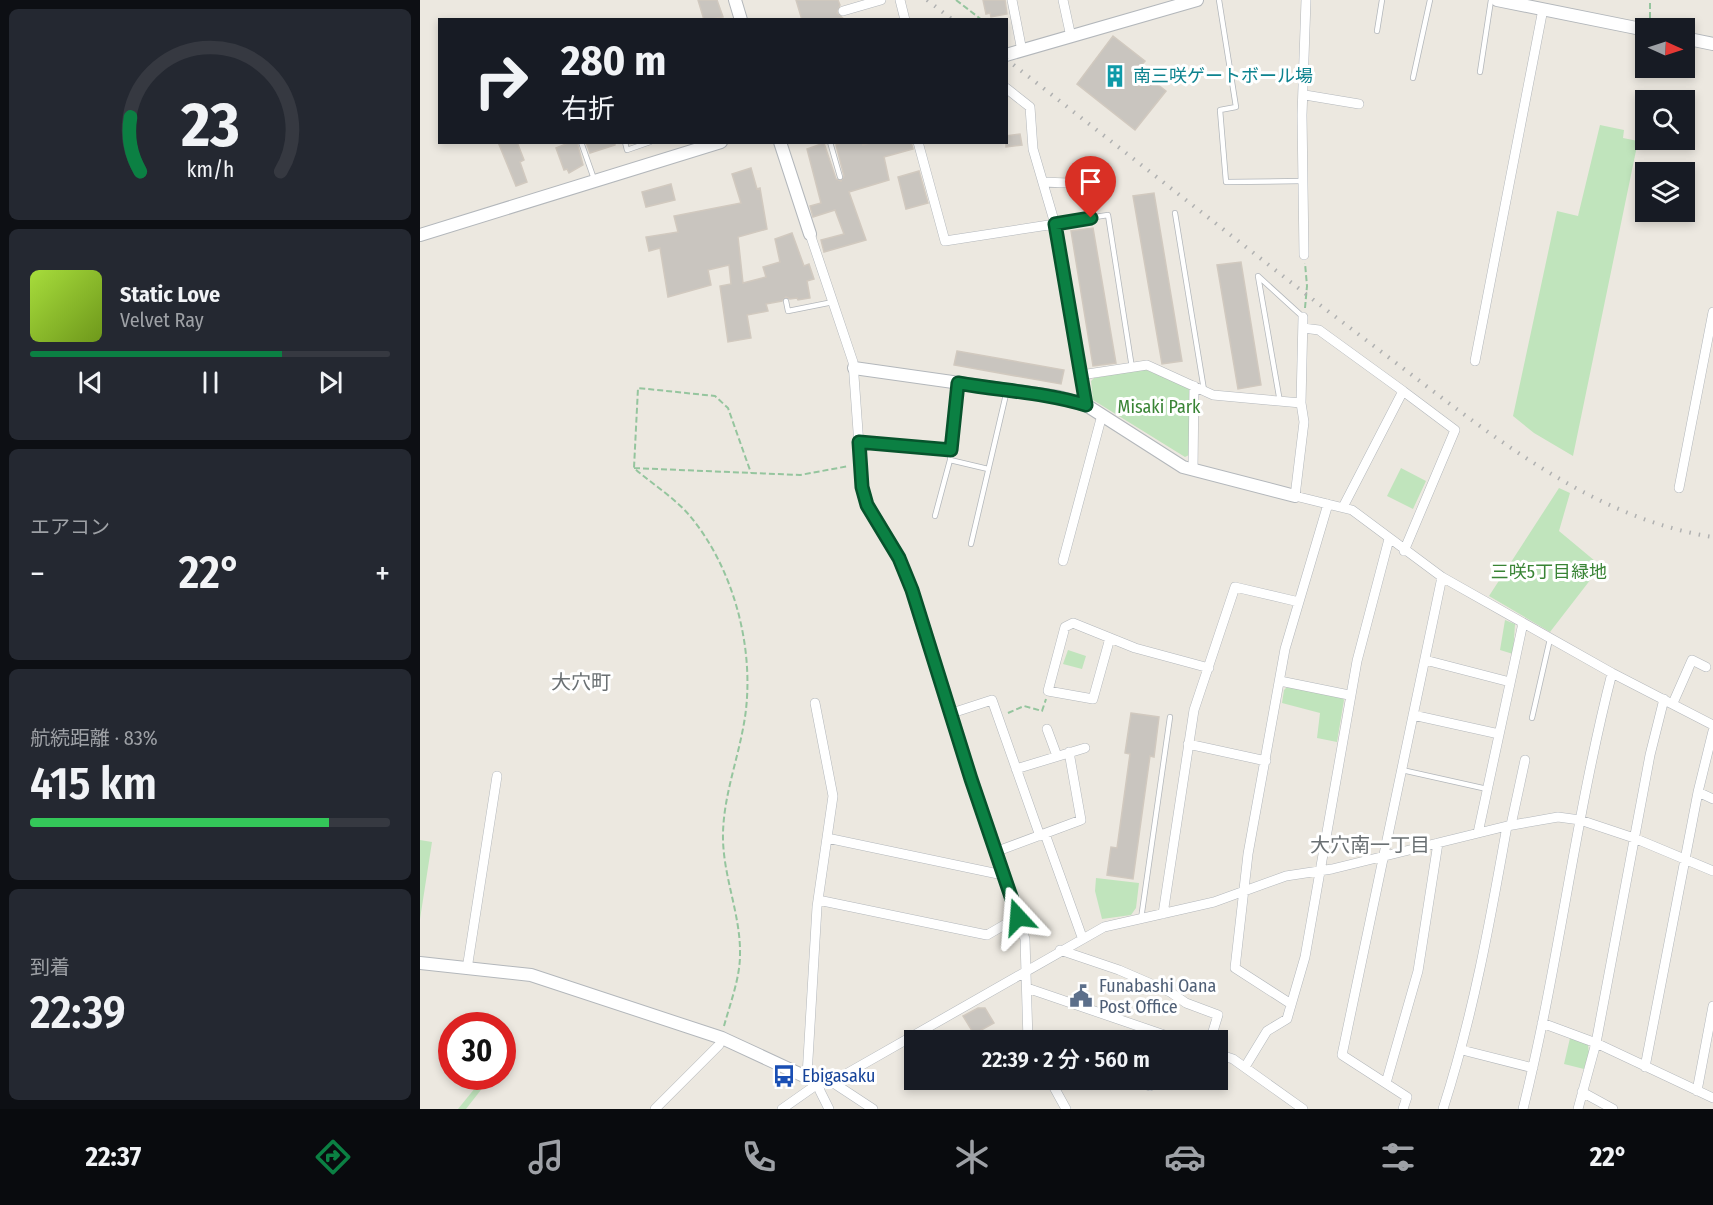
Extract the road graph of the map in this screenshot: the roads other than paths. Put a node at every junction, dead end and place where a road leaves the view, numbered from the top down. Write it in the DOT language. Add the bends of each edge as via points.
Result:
graph roads {
  1 [pos="735,0"];
  2 [pos="881,0"];
  3 [pos="900,0"];
  4 [pos="1012,0"];
  5 [pos="1063,0"];
  6 [pos="1197,0"];
  7 [pos="1219,0"];
  8 [pos="1306,0"];
  9 [pos="1382,0"];
  10 [pos="1430,0"];
  11 [pos="1491,0"];
  12 [pos="1497,0"];
  13 [pos="1171,4"];
  14 [pos="1543,9"];
  15 [pos="843,10"];
  16 [pos="740,18"];
  17 [pos="904,18"];
  18 [pos="1635,22"];
  19 [pos="1377,31"];
  20 [pos="1071,37"];
  21 [pos="1695,40"];
  22 [pos="1713,44"];
  23 [pos="1022,51"];
  24 [pos="1008,54"];
  25 [pos="1480,72"];
  26 [pos="1413,78"];
  27 [pos="1008,90"];
  28 [pos="1305,95"];
  29 [pos="1359,104"];
  30 [pos="582,144"];
  31 [pos="626,144"];
  32 [pos="644,144"];
  33 [pos="714,144"];
  34 [pos="781,144"];
  35 [pos="831,144"];
  36 [pos="919,144"];
  37 [pos="840,177"];
  38 [pos="594,179"];
  39 [pos="1043,182"];
  40 [pos="1302,182"];
  41 [pos="1092,184"];
  42 [pos="1175,213"];
  43 [pos="1055,224"];
  44 [pos="810,234"];
  45 [pos="420,235"];
  46 [pos="1304,255"];
  47 [pos="786,301"];
  48 [pos="833,302"];
  49 [pos="1713,312"];
  50 [pos="1304,317"];
  51 [pos="1303,328"];
  52 [pos="1475,361"];
  53 [pos="854,368"];
  54 [pos="1132,368"];
  55 [pos="1081,375"];
  56 [pos="958,383"];
  57 [pos="1194,386"];
  58 [pos="1007,390"];
  59 [pos="1204,390"];
  60 [pos="1403,391"];
  61 [pos="1280,402"];
  62 [pos="1301,403"];
  63 [pos="1086,405"];
  64 [pos="1102,415"];
  65 [pos="859,442"];
  66 [pos="951,450"];
  67 [pos="950,460"];
  68 [pos="988,469"];
  69 [pos="1193,470"];
  70 [pos="1679,488"];
  71 [pos="1295,496"];
  72 [pos="1328,504"];
  73 [pos="1343,507"];
  74 [pos="935,516"];
  75 [pos="1389,539"];
  76 [pos="971,544"];
  77 [pos="1404,551"];
  78 [pos="1063,561"];
  79 [pos="1442,577"];
  80 [pos="1299,602"];
  81 [pos="1523,622"];
  82 [pos="1110,638"];
  83 [pos="1550,639"];
  84 [pos="1425,660"];
  85 [pos="1706,666"];
  86 [pos="1209,668"];
  87 [pos="1612,673"];
  88 [pos="1280,681"];
  89 [pos="1510,682"];
  90 [pos="1349,695"];
  91 [pos="1669,701"];
  92 [pos="815,703"];
  93 [pos="952,713"];
  94 [pos="1413,715"];
  95 [pos="1170,717"];
  96 [pos="1532,718"];
  97 [pos="1713,725"];
  98 [pos="1047,729"];
  99 [pos="1713,732"];
  100 [pos="1499,734"];
  101 [pos="1188,744"];
  102 [pos="1085,748"];
  103 [pos="1069,752"];
  104 [pos="1057,756"];
  105 [pos="1525,760"];
  106 [pos="1266,761"];
  107 [pos="1016,770"];
  108 [pos="1402,770"];
  109 [pos="496,776"];
  110 [pos="1487,789"];
  111 [pos="1698,792"];
  112 [pos="1713,799"];
  113 [pos="1580,820"];
  114 [pos="1509,826"];
  115 [pos="1478,833"];
  116 [pos="1042,835"];
  117 [pos="827,838"];
  118 [pos="1634,838"];
  119 [pos="1438,843"];
  120 [pos="995,852"];
  121 [pos="1685,857"];
  122 [pos="1383,858"];
  123 [pos="1320,871"];
  124 [pos="1713,872"];
  125 [pos="1003,875"];
  126 [pos="1243,892"];
  127 [pos="818,900"];
  128 [pos="1163,914"];
  129 [pos="1018,917"];
  130 [pos="1141,920"];
  131 [pos="1082,937"];
  132 [pos="1060,950"];
  133 [pos="420,963"];
  134 [pos="467,969"];
  135 [pos="1027,969"];
  136 [pos="1027,988"];
  137 [pos="1292,1004"];
  138 [pos="1713,1006"];
  139 [pos="1542,1023"];
  140 [pos="1028,1030"];
  141 [pos="1143,1030"];
  142 [pos="1214,1030"];
  143 [pos="722,1038"];
  144 [pos="1596,1042"];
  145 [pos="1462,1050"];
  146 [pos="1228,1059"];
  147 [pos="1245,1067"];
  148 [pos="1645,1067"];
  149 [pos="1533,1068"];
  150 [pos="807,1076"];
  151 [pos="826,1082"];
  152 [pos="1386,1083"];
  153 [pos="1056,1090"];
  154 [pos="1697,1091"];
  155 [pos="1582,1092"];
  156 [pos="1713,1098"];
  157 [pos="655,1109"];
  158 [pos="782,1109"];
  159 [pos="829,1109"];
  160 [pos="873,1109"];
  161 [pos="1066,1109"];
  162 [pos="1303,1109"];
  163 [pos="1403,1109"];
  164 [pos="1443,1109"];
  165 [pos="1523,1109"];
  166 [pos="1578,1109"];
  167 [pos="1613,1109"];
  1 -- 16 [label="street"];
  2 -- 15 [label="street"];
  3 -- 17 [label="street"];
  4 -- 23 [label="street"];
  5 -- 20 [label="street"];
  6 -- 13 [label="street"];
  7 -- 40 [label="lane" via="1236,107 1220,110 1226,182"];
  8 -- 28 [label="street"];
  9 -- 19 [label="lane"];
  10 -- 26 [label="lane"];
  11 -- 25 [label="lane"];
  12 -- 14 [label="street"];
  13 -- 20 [label="street"];
  14 -- 18 [label="street"];
  14 -- 52 [label="street"];
  20 -- 23 [label="street"];
  21 -- 22 [label="street"];
  23 -- 24 [label="street"];
  27 -- 39 [label="street" via="1030,107 1033,148"];
  28 -- 29 [label="street"];
  28 -- 40 [label="street"];
  30 -- 38 [label="lane"];
  31 -- 32 [label="lane" via="627,150"];
  33 -- 38 [label="street"];
  34 -- 44 [label="street"];
  35 -- 37 [label="lane"];
  36 -- 43 [label="street" via="945,241"];
  38 -- 45 [label="street"];
  39 -- 41 [label="street"];
  39 -- 43 [label="street"];
  40 -- 46 [label="street"];
  42 -- 59 [label="lane"];
  43 -- 54 [label="lane" via="1108,215"];
  43 -- 55 [label="street"];
  44 -- 48 [label="street"];
  47 -- 48 [label="lane" via="788,311"];
  48 -- 53 [label="street"];
  49 -- 70 [label="street"];
  50 -- 51 [label="street"];
  50 -- 61 [label="lane" via="1258,276"];
  51 -- 60 [label="street" via="1319,330"];
  51 -- 62 [label="street"];
  53 -- 56 [label="street"];
  53 -- 65 [label="street"];
  54 -- 55 [label="street"];
  54 -- 57 [label="street" via="1147,365"];
  55 -- 63 [label="street"];
  56 -- 58 [label="street"];
  56 -- 66 [label="lane"];
  57 -- 59 [label="street"];
  57 -- 69 [label="street"];
  58 -- 63 [label="street"];
  58 -- 68 [label="lane"];
  59 -- 61 [label="street" via="1214,395"];
  60 -- 73 [label="street"];
  60 -- 77 [label="street" via="1455,430"];
  61 -- 62 [label="street"];
  62 -- 71 [label="street" via="1304,422"];
  63 -- 64 [label="street"];
  64 -- 69 [label="street"];
  64 -- 78 [label="street"];
  65 -- 66 [label="lane"];
  65 -- 93 [label="street" via="867,505 899,558"];
  66 -- 67 [label="lane"];
  67 -- 68 [label="lane"];
  67 -- 74 [label="lane"];
  68 -- 76 [label="lane"];
  69 -- 71 [label="street"];
  71 -- 72 [label="street"];
  72 -- 73 [label="street"];
  72 -- 80 [label="street"];
  73 -- 75 [label="street"];
  75 -- 77 [label="street"];
  75 -- 90 [label="street"];
  77 -- 79 [label="street"];
  79 -- 81 [label="street"];
  79 -- 84 [label="street"];
  80 -- 86 [label="street" via="1235,587"];
  80 -- 88 [label="street"];
  81 -- 83 [label="street"];
  81 -- 89 [label="street"];
  82 -- 82 [label="street" via="1073,622 1065,627 1048,691 1093,699"];
  82 -- 86 [label="street"];
  83 -- 87 [label="street"];
  83 -- 96 [label="lane"];
  84 -- 89 [label="street"];
  84 -- 94 [label="street"];
  85 -- 91 [label="street" via="1692,660"];
  86 -- 101 [label="street" via="1194,710"];
  87 -- 91 [label="street"];
  87 -- 113 [label="street"];
  88 -- 90 [label="street"];
  88 -- 106 [label="street"];
  89 -- 100 [label="street"];
  90 -- 123 [label="street"];
  91 -- 97 [label="street"];
  91 -- 118 [label="street" via="1650,755"];
  92 -- 117 [label="street" via="833,796"];
  93 -- 107 [label="street" via="992,700"];
  93 -- 120 [label="street"];
  94 -- 100 [label="street"];
  94 -- 108 [label="street"];
  95 -- 130 [label="lane"];
  98 -- 104 [label="street"];
  99 -- 111 [label="street"];
  100 -- 110 [label="street"];
  101 -- 106 [label="street"];
  101 -- 128 [label="street"];
  102 -- 103 [label="street"];
  103 -- 104 [label="street"];
  103 -- 116 [label="street" via="1081,820"];
  104 -- 107 [label="street"];
  105 -- 114 [label="street"];
  106 -- 126 [label="street"];
  107 -- 116 [label="street"];
  108 -- 110 [label="lane"];
  108 -- 122 [label="street"];
  109 -- 134 [label="street"];
  110 -- 115 [label="street"];
  111 -- 112 [label="street"];
  111 -- 121 [label="street"];
  113 -- 114 [label="street" via="1558,818"];
  113 -- 118 [label="street"];
  113 -- 139 [label="street"];
  114 -- 115 [label="street"];
  114 -- 145 [label="street"];
  115 -- 119 [label="street"];
  116 -- 120 [label="street"];
  116 -- 131 [label="street"];
  117 -- 125 [label="street"];
  117 -- 127 [label="street"];
  118 -- 121 [label="street"];
  118 -- 144 [label="street"];
  119 -- 122 [label="street"];
  119 -- 152 [label="street" via="1418,971"];
  120 -- 125 [label="street"];
  121 -- 124 [label="street"];
  121 -- 148 [label="street"];
  122 -- 123 [label="street"];
  122 -- 152 [label="street" via="1342,1055"];
  123 -- 126 [label="street" via="1286,876"];
  123 -- 137 [label="street" via="1305,957"];
  125 -- 129 [label="street"];
  126 -- 128 [label="street"];
  126 -- 137 [label="street" via="1235,968"];
  127 -- 129 [label="street" via="987,935"];
  127 -- 150 [label="street"];
  128 -- 130 [label="street"];
  129 -- 135 [label="street" via="1025,939"];
  130 -- 131 [label="street" via="1104,927"];
  131 -- 132 [label="street"];
  132 -- 135 [label="street"];
  132 -- 142 [label="street" via="1119,970 1218,1016"];
  133 -- 134 [label="street"];
  134 -- 143 [label="street" via="531,975"];
  135 -- 136 [label="street"];
  135 -- 151 [label="street"];
  136 -- 140 [label="street"];
  136 -- 141 [label="street"];
  137 -- 147 [label="street" via="1287,1019 1267,1031"];
  138 -- 154 [label="street"];
  139 -- 144 [label="street"];
  139 -- 149 [label="street"];
  143 -- 150 [label="street"];
  143 -- 157 [label="street"];
  144 -- 148 [label="street"];
  144 -- 155 [label="street"];
  145 -- 149 [label="street"];
  145 -- 164 [label="street"];
  146 -- 147 [label="street"];
  147 -- 162 [label="street"];
  148 -- 154 [label="street"];
  149 -- 165 [label="street"];
  150 -- 151 [label="street"];
  151 -- 158 [label="street"];
  151 -- 159 [label="street" via="820,1091"];
  151 -- 160 [label="street"];
  152 -- 163 [label="street" via="1407,1096"];
  153 -- 161 [label="street"];
  154 -- 156 [label="street"];
  155 -- 166 [label="street"];
  155 -- 167 [label="street"];
}
